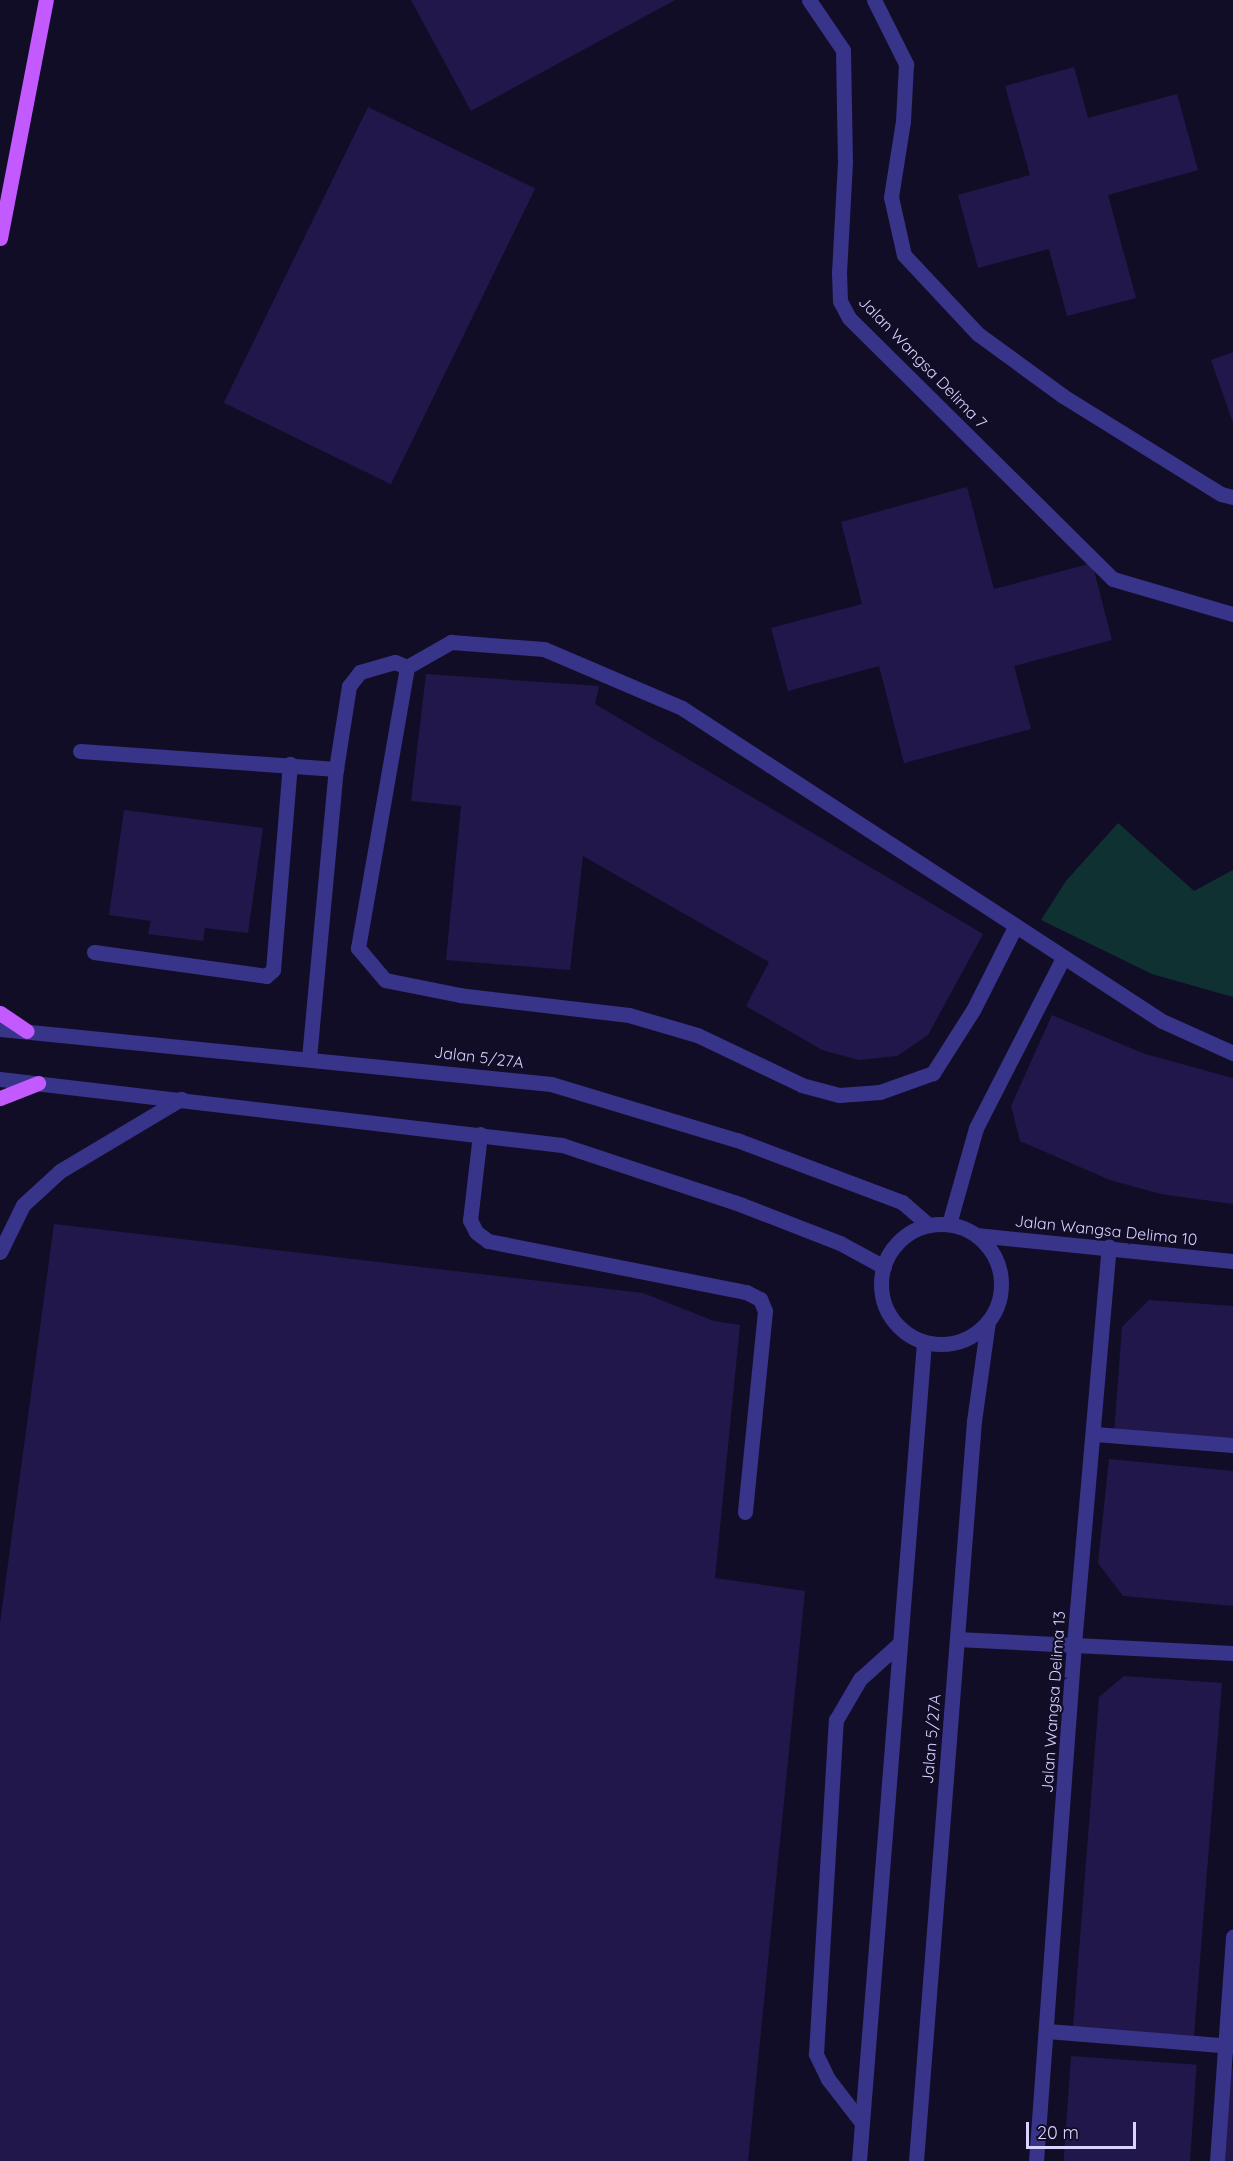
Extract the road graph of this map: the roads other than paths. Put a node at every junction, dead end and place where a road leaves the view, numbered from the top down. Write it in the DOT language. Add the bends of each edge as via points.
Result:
graph roads {
  1 [pos="46,0"];
  2 [pos="809,0"];
  3 [pos="874,0"];
  4 [pos="0,238"];
  5 [pos="1233,497"];
  6 [pos="1233,614"];
  7 [pos="406,667"];
  8 [pos="81,751"];
  9 [pos="290,764"];
  10 [pos="336,769"];
  11 [pos="1015,927"];
  12 [pos="93,952"];
  13 [pos="1063,958"];
  14 [pos="0,1012"];
  15 [pos="0,1029"];
  16 [pos="27,1031"];
  17 [pos="1233,1053"];
  18 [pos="309,1058"];
  19 [pos="0,1079"];
  20 [pos="38,1083"];
  21 [pos="0,1098"];
  22 [pos="181,1100"];
  23 [pos="480,1134"];
  24 [pos="949,1224"];
  25 [pos="928,1226"];
  26 [pos="976,1235"];
  27 [pos="1109,1247"];
  28 [pos="0,1252"];
  29 [pos="1233,1261"];
  30 [pos="884,1267"];
  31 [pos="988,1321"];
  32 [pos="924,1343"];
  33 [pos="1095,1434"];
  34 [pos="1233,1445"];
  35 [pos="745,1512"];
  36 [pos="957,1638"];
  37 [pos="900,1643"];
  38 [pos="1074,1644"];
  39 [pos="1233,1653"];
  40 [pos="1233,1937"];
  41 [pos="1047,2031"];
  42 [pos="1229,2046"];
  43 [pos="862,2124"];
  44 [pos="859,2161"];
  45 [pos="915,2161"];
  46 [pos="1036,2161"];
  47 [pos="1217,2161"];
  1 -- 4 [label="main road"];
  2 -- 6 [label="street, Jalan Wangsa Delima 7" via="843,50 845,162 839,272 840,301 849,318 1113,579"];
  3 -- 5 [label="street" via="906,64 903,121 891,197 904,255 978,334 1063,396 1221,494"];
  7 -- 10 [label="street" via="395,662 360,672 349,686"];
  7 -- 11 [label="street" via="452,642 544,649 682,708"];
  7 -- 11 [label="street" via="358,948 385,980 460,995 628,1015 697,1035 802,1085 839,1095 879,1092 933,1073 974,1010"];
  8 -- 9 [label="street"];
  9 -- 10 [label="street"];
  9 -- 12 [label="street" via="273,970 266,976"];
  10 -- 18 [label="street"];
  11 -- 13 [label="street"];
  13 -- 17 [label="street" via="1162,1022"];
  13 -- 24 [label="street" via="976,1128"];
  14 -- 16 [label="main road"];
  15 -- 16 [label="street, Jalan 5/27A"];
  16 -- 18 [label="street, Jalan 5/27A"];
  18 -- 25 [label="street, Jalan 5/27A" via="551,1084 737,1140 902,1202"];
  19 -- 20 [label="street"];
  20 -- 21 [label="main road"];
  20 -- 22 [label="street"];
  22 -- 23 [label="street"];
  22 -- 28 [label="street" via="60,1171 24,1205"];
  23 -- 30 [label="street" via="562,1145 742,1205 840,1243"];
  23 -- 35 [label="street" via="470,1220 476,1232 488,1241 746,1292 760,1299 765,1311"];
  24 -- 25 [label="street"];
  24 -- 26 [label="street"];
  25 -- 30 [label="street" via="901,1240"];
  26 -- 27 [label="street, Jalan Wangsa Delima 10"];
  26 -- 31 [label="street" via="990,1248 999,1266 998,1304"];
  27 -- 29 [label="street, Jalan Wangsa Delima 10"];
  27 -- 33 [label="street, Jalan Wangsa Delima 13"];
  30 -- 32 [label="street" via="884,1302 891,1317"];
  31 -- 32 [label="street" via="955,1342"];
  31 -- 36 [label="street, Jalan 5/27A" via="974,1421"];
  32 -- 37 [label="street"];
  33 -- 34 [label="street"];
  33 -- 38 [label="street, Jalan Wangsa Delima 13"];
  36 -- 38 [label="street"];
  36 -- 45 [label="street, Jalan 5/27A"];
  37 -- 43 [label="street"];
  37 -- 43 [label="street" via="860,1679 836,1720 816,2054 828,2079"];
  38 -- 39 [label="street"];
  38 -- 41 [label="street, Jalan Wangsa Delima 13"];
  40 -- 42 [label="street"];
  41 -- 42 [label="street"];
  41 -- 46 [label="street, Jalan Wangsa Delima 13"];
  42 -- 47 [label="street"];
  43 -- 44 [label="street"];
}
